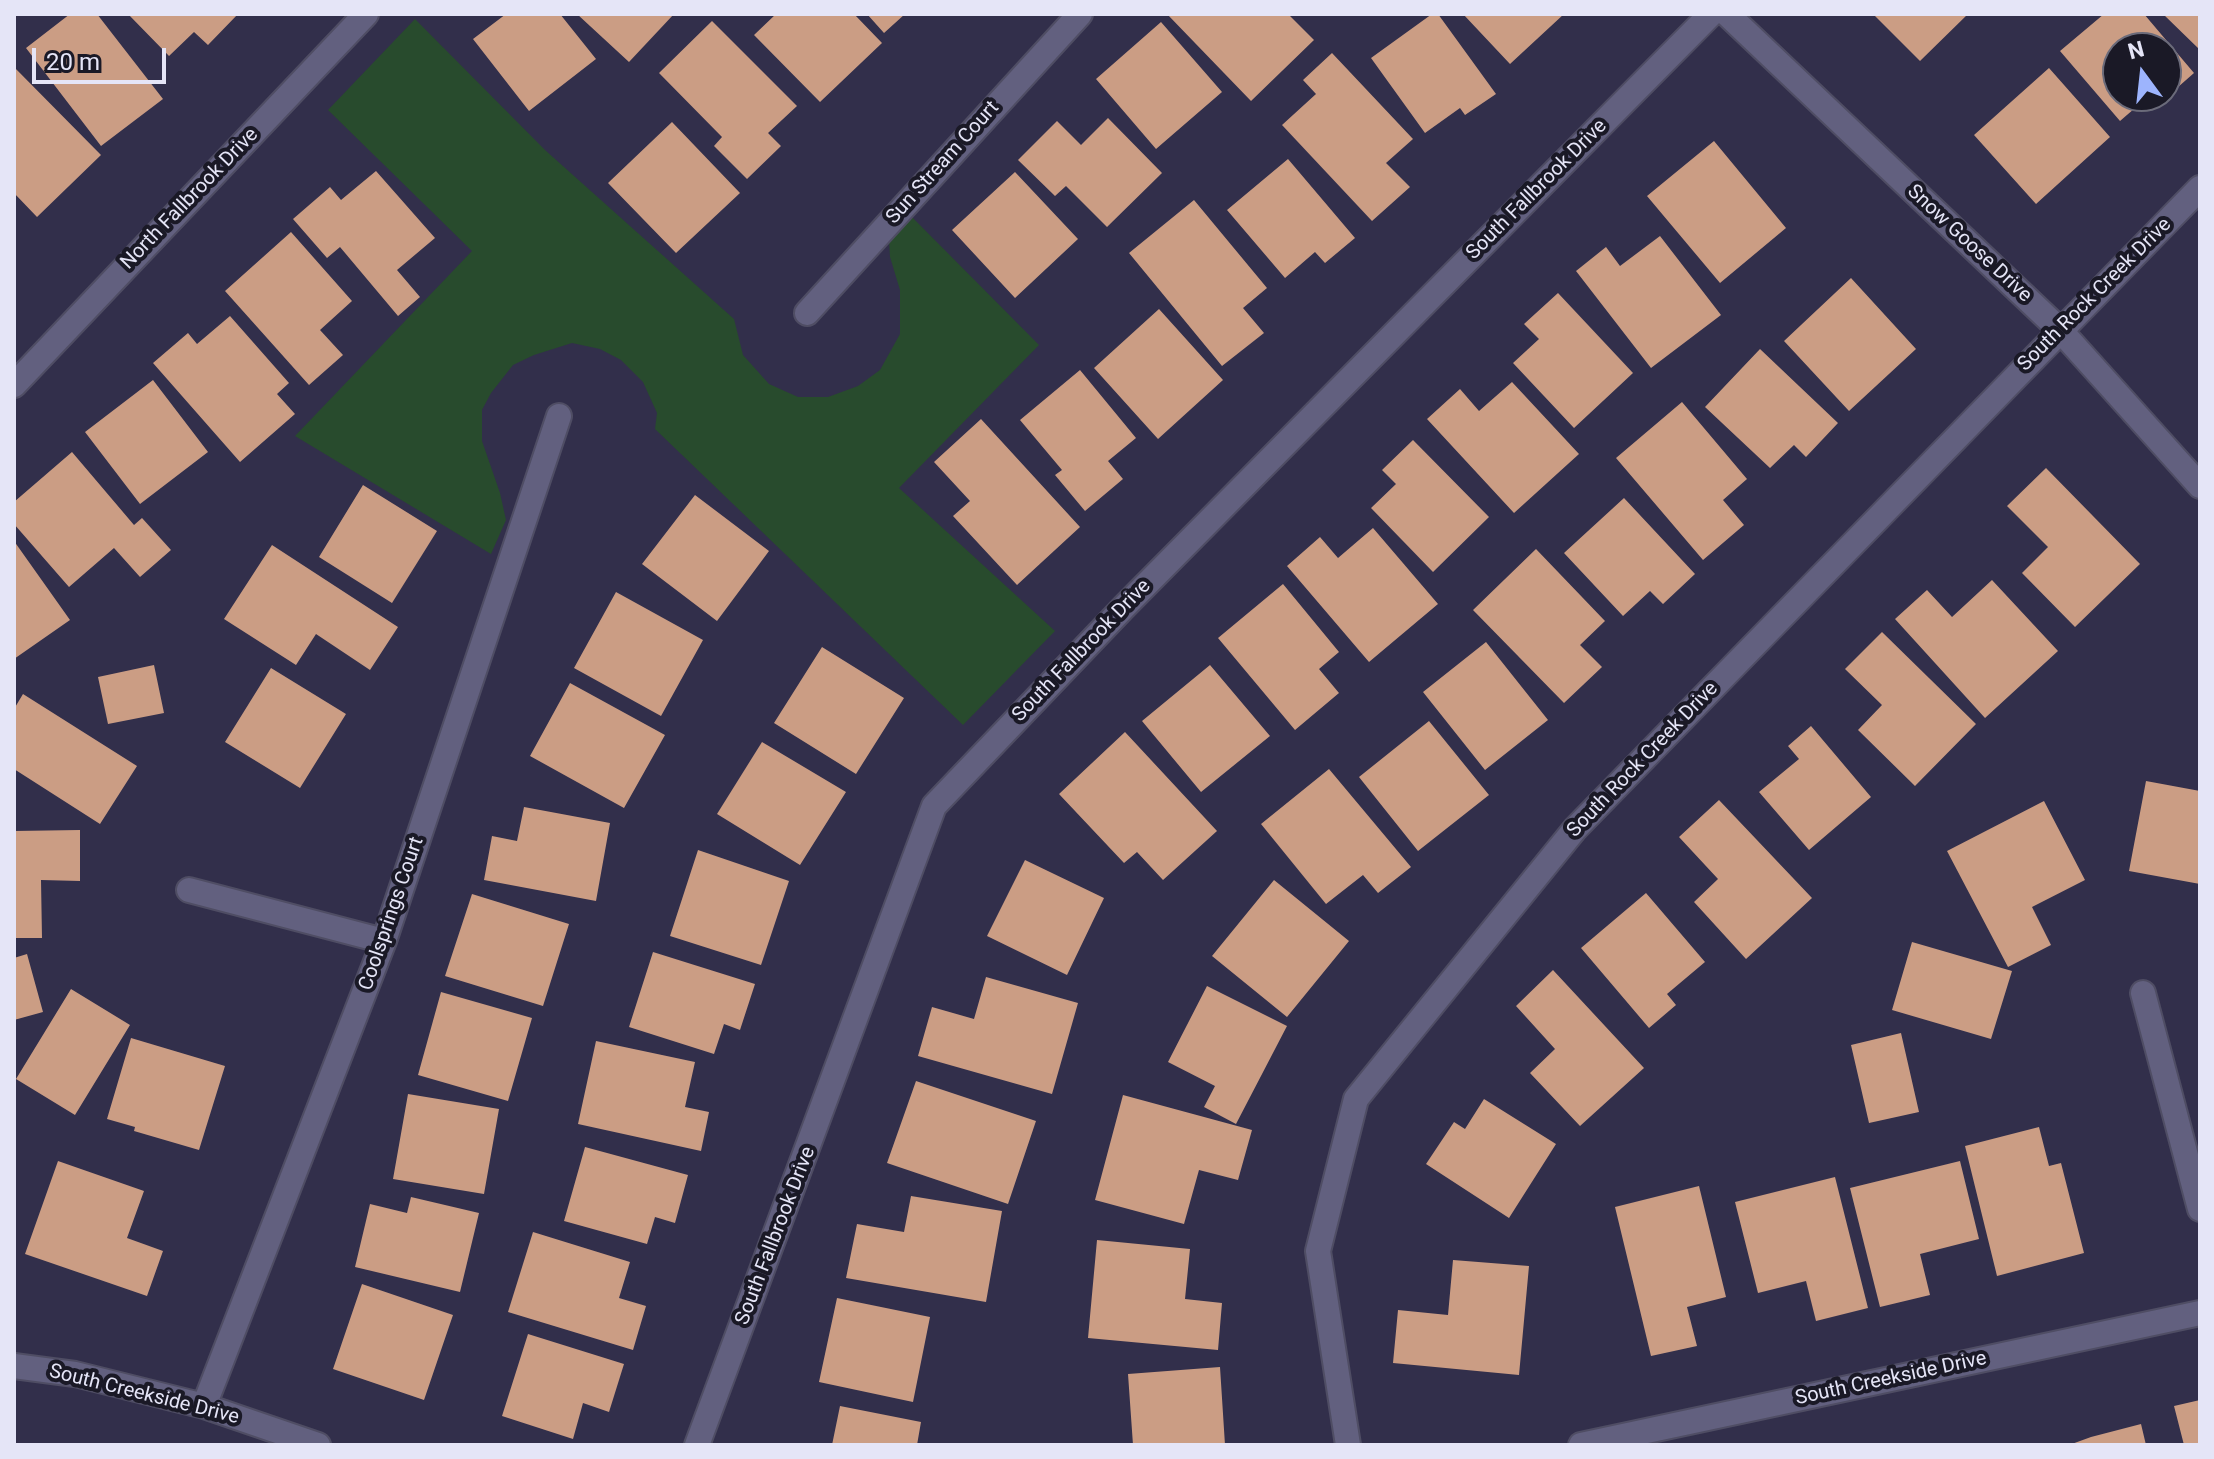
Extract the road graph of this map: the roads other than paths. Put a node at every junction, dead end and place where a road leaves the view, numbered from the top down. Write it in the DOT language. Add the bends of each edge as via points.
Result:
graph roads {
  1 [pos="366,14"];
  2 [pos="1080,14"];
  3 [pos="1711,14"];
  4 [pos="1727,14"];
  5 [pos="2200,188"];
  6 [pos="807,313"];
  7 [pos="2060,330"];
  8 [pos="14,385"];
  9 [pos="559,416"];
  10 [pos="2200,486"];
  11 [pos="189,890"];
  12 [pos="384,941"];
  13 [pos="2143,993"];
  14 [pos="2200,1209"];
  15 [pos="2200,1313"];
  16 [pos="14,1366"];
  17 [pos="204,1406"];
  18 [pos="318,1445"];
  19 [pos="697,1445"];
  20 [pos="1348,1445"];
  21 [pos="1581,1445"];
  1 -- 8 [label="street, North Fallbrook Drive"];
  2 -- 6 [label="street, Sun Stream Court"];
  3 -- 19 [label="street, South Fallbrook Drive" via="934,806"];
  4 -- 7 [label="street, Snow Goose Drive"];
  5 -- 7 [label="street, South Rock Creek Drive"];
  7 -- 10 [label="street, Snow Goose Drive"];
  7 -- 20 [label="street, South Rock Creek Drive" via="1575,829 1356,1099 1318,1251"];
  9 -- 12 [label="street, Coolsprings Court"];
  11 -- 12 [label="street"];
  12 -- 17 [label="street, Coolsprings Court"];
  13 -- 14 [label="street"];
  15 -- 21 [label="street, South Creekside Drive"];
  16 -- 17 [label="street, South Creekside Drive" via="75,1374"];
  17 -- 18 [label="street, South Creekside Drive"];
}
